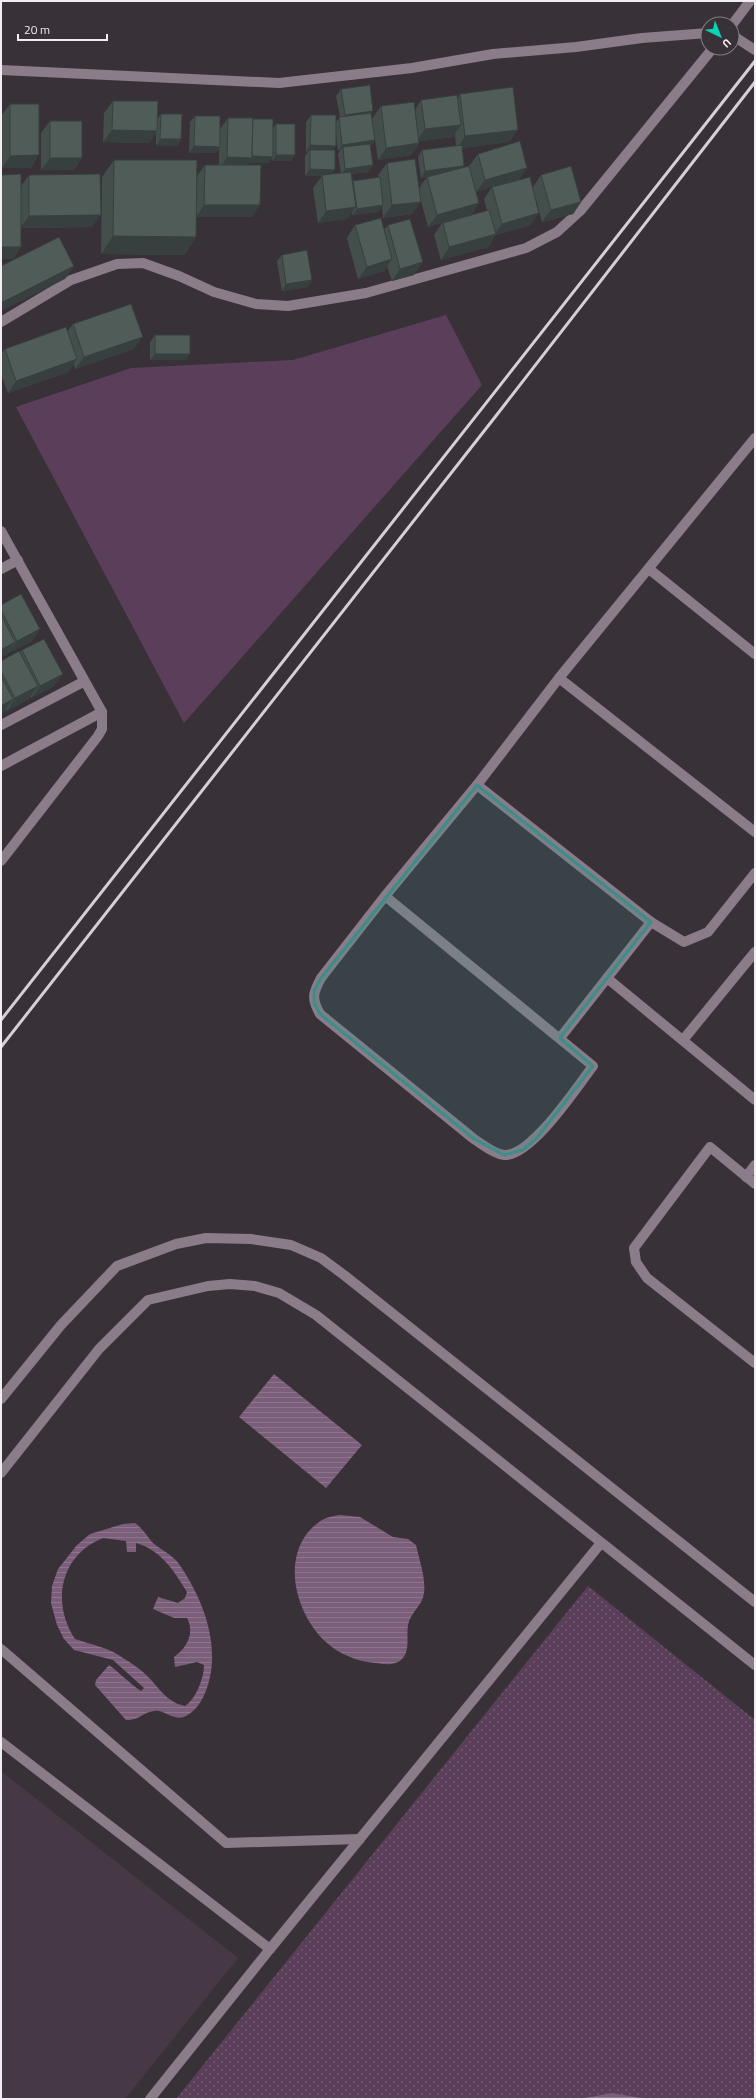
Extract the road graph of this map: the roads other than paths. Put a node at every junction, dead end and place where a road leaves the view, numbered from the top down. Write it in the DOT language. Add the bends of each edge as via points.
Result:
graph roads {
  1 [pos="750,1"];
  2 [pos="738,16"];
  3 [pos="700,34"];
  4 [pos="740,41"];
  5 [pos="755,50"];
  6 [pos="706,56"];
  7 [pos="1,70"];
  8 [pos="1,322"];
  9 [pos="755,438"];
  10 [pos="1,531"];
  11 [pos="18,560"];
  12 [pos="1,569"];
  13 [pos="649,569"];
  14 [pos="755,654"];
  15 [pos="559,678"];
  16 [pos="83,682"];
  17 [pos="102,712"];
  18 [pos="1,725"];
  19 [pos="1,766"];
  20 [pos="477,785"];
  21 [pos="755,832"];
  22 [pos="1,861"];
  23 [pos="755,873"];
  24 [pos="385,896"];
  25 [pos="650,922"];
  26 [pos="755,952"];
  27 [pos="607,978"];
  28 [pos="560,1038"];
  29 [pos="683,1040"];
  30 [pos="755,1100"];
  31 [pos="755,1166"];
  32 [pos="746,1177"];
  33 [pos="755,1184"];
  34 [pos="755,1363"];
  35 [pos="1,1399"];
  36 [pos="1,1473"];
  37 [pos="601,1543"];
  38 [pos="755,1602"];
  39 [pos="1,1649"];
  40 [pos="755,1665"];
  41 [pos="1,1742"];
  42 [pos="360,1839"];
  43 [pos="270,1949"];
  44 [pos="150,2099"];
  1 -- 2 [label="street"];
  3 -- 7 [label="street" via="642,38 576,48 493,54 412,68 279,83"];
  4 -- 5 [label="street"];
  6 -- 8 [label="street" via="581,210 557,232 526,248 366,293 288,306 256,304 214,292 143,263 117,264 71,280"];
  9 -- 13 [label="street"];
  10 -- 11 [label="street"];
  11 -- 12 [label="street"];
  11 -- 16 [label="street"];
  13 -- 14 [label="street"];
  13 -- 15 [label="street"];
  15 -- 20 [label="street"];
  15 -- 21 [label="street"];
  16 -- 17 [label="street"];
  16 -- 18 [label="street"];
  17 -- 19 [label="street"];
  17 -- 22 [label="street" via="102,729 98,736"];
  20 -- 24 [label="street"];
  20 -- 25 [label="street"];
  23 -- 25 [label="street" via="708,932 684,942"];
  24 -- 28 [label="street"];
  24 -- 28 [label="street" via="321,978 314,991 314,1003 320,1014 333,1026 474,1139 504,1155 523,1150 536,1138 593,1066"];
  25 -- 27 [label="street"];
  26 -- 29 [label="street"];
  27 -- 28 [label="street"];
  27 -- 29 [label="street"];
  29 -- 30 [label="street"];
  31 -- 32 [label="street"];
  32 -- 33 [label="street"];
  32 -- 34 [label="street" via="710,1147 634,1248 636,1262 647,1278"];
  35 -- 38 [label="street" via="61,1325 117,1266 176,1244 206,1238 251,1239 291,1244 321,1258 344,1274"];
  36 -- 37 [label="street" via="99,1349 148,1300 208,1286 255,1286 279,1294 316,1315"];
  37 -- 40 [label="street"];
  37 -- 42 [label="street"];
  39 -- 42 [label="street" via="226,1843"];
  41 -- 43 [label="street"];
  42 -- 43 [label="street"];
  43 -- 44 [label="street"];
}
